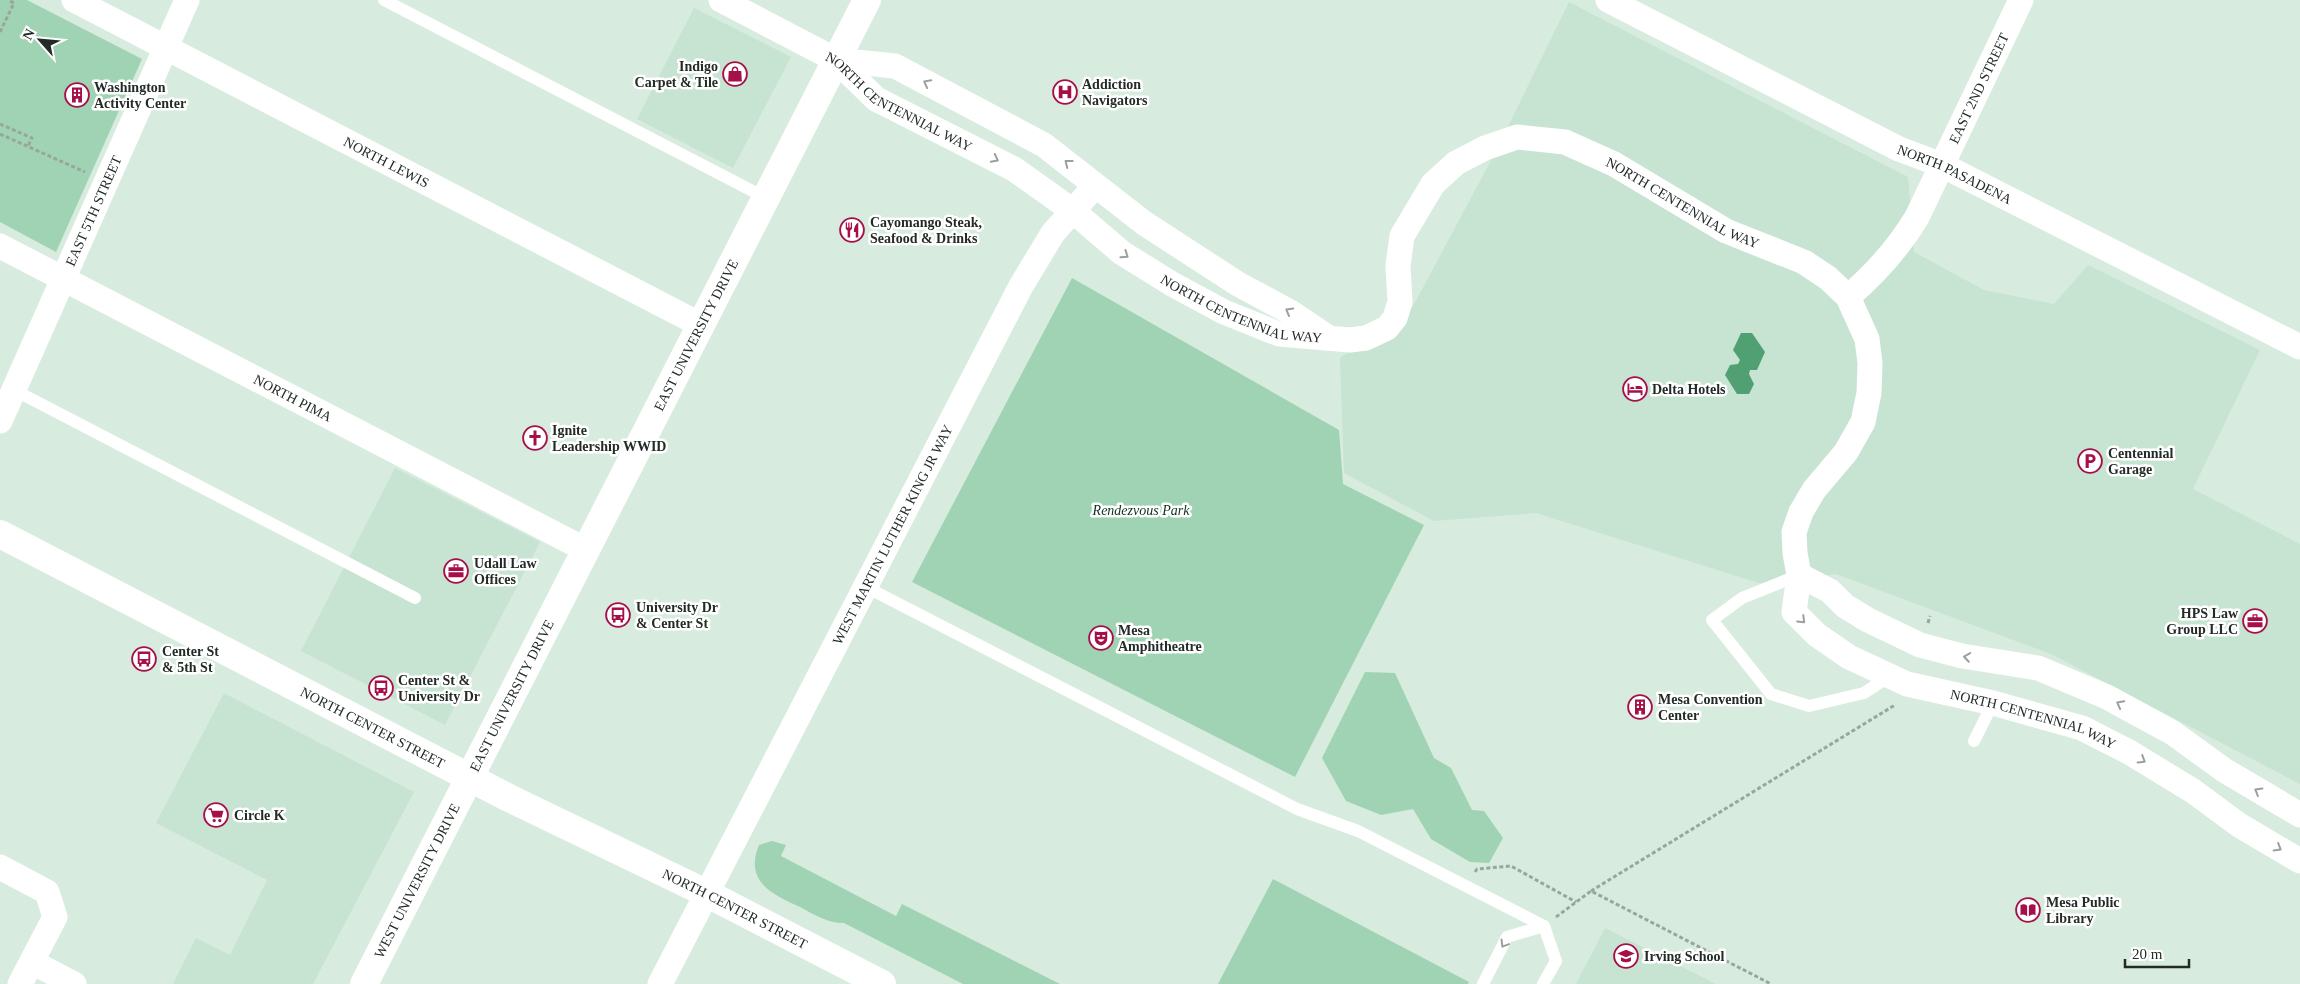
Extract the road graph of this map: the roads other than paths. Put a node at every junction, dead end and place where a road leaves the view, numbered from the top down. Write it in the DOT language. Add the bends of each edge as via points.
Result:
graph roads {
  1 [pos="74,0"];
  2 [pos="187,0"];
  3 [pos="384,0"];
  4 [pos="721,0"];
  5 [pos="868,0"];
  6 [pos="1608,0"];
  7 [pos="2021,0"];
  8 [pos="166,48"];
  9 [pos="836,60"];
  10 [pos="1942,165"];
  11 [pos="1095,186"];
  12 [pos="766,198"];
  13 [pos="1073,211"];
  14 [pos="0,246"];
  15 [pos="63,279"];
  16 [pos="1848,297"];
  17 [pos="701,325"];
  18 [pos="1330,338"];
  19 [pos="2300,347"];
  20 [pos="14,390"];
  21 [pos="0,421"];
  22 [pos="0,534"];
  23 [pos="586,550"];
  24 [pos="1799,575"];
  25 [pos="866,587"];
  26 [pos="415,598"];
  27 [pos="1898,680"];
  28 [pos="1993,703"];
  29 [pos="1974,741"];
  30 [pos="470,778"];
  31 [pos="2300,815"];
  32 [pos="2300,861"];
  33 [pos="0,868"];
  34 [pos="708,894"];
  35 [pos="1544,926"];
  36 [pos="32,962"];
  37 [pos="20,984"];
  38 [pos="74,984"];
  39 [pos="364,984"];
  40 [pos="660,984"];
  41 [pos="882,984"];
  42 [pos="1483,984"];
  43 [pos="1544,984"];
  1 -- 8 [label="street, NORTH LEWIS"];
  2 -- 8 [label="street, EAST 5TH STREET"];
  3 -- 12 [label="lane"];
  4 -- 9 [label="street"];
  5 -- 9 [label="main road, EAST UNIVERSITY DRIVE"];
  6 -- 10 [label="street, NORTH PASADENA" via="1899,149"];
  7 -- 10 [label="street, EAST 2ND STREET"];
  8 -- 15 [label="street, EAST 5TH STREET"];
  8 -- 17 [label="street, NORTH LEWIS"];
  11 -- 9 [label="street, NORTH CENTENNIAL WAY, one-way" via="1044,145 895,66"];
  9 -- 12 [label="main road, EAST UNIVERSITY DRIVE"];
  9 -- 13 [label="street, NORTH CENTENNIAL WAY, one-way" via="876,99 1014,169"];
  10 -- 16 [label="street, EAST 2ND STREET" via="1917,217 1897,249 1872,277"];
  10 -- 19 [label="street, NORTH PASADENA"];
  11 -- 13 [label="street, WEST MARTIN LUTHER KING JR WAY"];
  18 -- 11 [label="street, NORTH CENTENNIAL WAY, one-way" via="1144,224"];
  12 -- 17 [label="main road, EAST UNIVERSITY DRIVE"];
  13 -- 18 [label="street, NORTH CENTENNIAL WAY, one-way" via="1122,253 1224,312 1279,334"];
  13 -- 25 [label="street, WEST MARTIN LUTHER KING JR WAY" via="1053,234 1021,286"];
  14 -- 15 [label="street, NORTH PIMA"];
  15 -- 20 [label="street, EAST 5TH STREET"];
  15 -- 23 [label="street, NORTH PIMA"];
  16 -- 18 [label="street, NORTH CENTENNIAL WAY" via="1804,262 1716,226 1614,164 1565,142 1517,137 1456,163 1433,184 1402,236 1398,266 1400,302 1387,328 1366,338"];
  16 -- 24 [label="street, NORTH CENTENNIAL WAY" via="1866,339 1870,364 1869,393 1863,422 1846,452 1814,490 1801,512 1794,532"];
  17 -- 23 [label="main road, EAST UNIVERSITY DRIVE"];
  20 -- 21 [label="street, EAST 5TH STREET"];
  20 -- 26 [label="lane"];
  22 -- 30 [label="main road, NORTH CENTER STREET"];
  23 -- 30 [label="main road, EAST UNIVERSITY DRIVE"];
  24 -- 27 [label="street, NORTH CENTENNIAL WAY, one-way" via="1794,612 1849,657"];
  24 -- 27 [label="lane" via="1742,598 1712,620 1771,694 1810,706 1864,693"];
  31 -- 24 [label="street, one-way" via="2224,770 2173,733 2107,698 2038,668 1962,656 1920,645 1868,620 1845,606 1830,591"];
  25 -- 34 [label="street, WEST MARTIN LUTHER KING JR WAY"];
  25 -- 35 [label="lane" via="1297,809 1358,831"];
  27 -- 28 [label="street, NORTH CENTENNIAL WAY"];
  28 -- 29 [label="lane"];
  28 -- 32 [label="street, NORTH CENTENNIAL WAY, one-way" via="2082,728 2129,752"];
  30 -- 34 [label="main road, NORTH CENTER STREET"];
  30 -- 39 [label="main road, WEST UNIVERSITY DRIVE"];
  33 -- 36 [label="street" via="47,892 55,917"];
  34 -- 40 [label="street, WEST MARTIN LUTHER KING JR WAY"];
  34 -- 41 [label="main road, NORTH CENTER STREET"];
  35 -- 42 [label="lane, one-way" via="1507,937"];
  35 -- 43 [label="lane" via="1556,961"];
  36 -- 37 [label="street"];
  36 -- 38 [label="street"];
}
